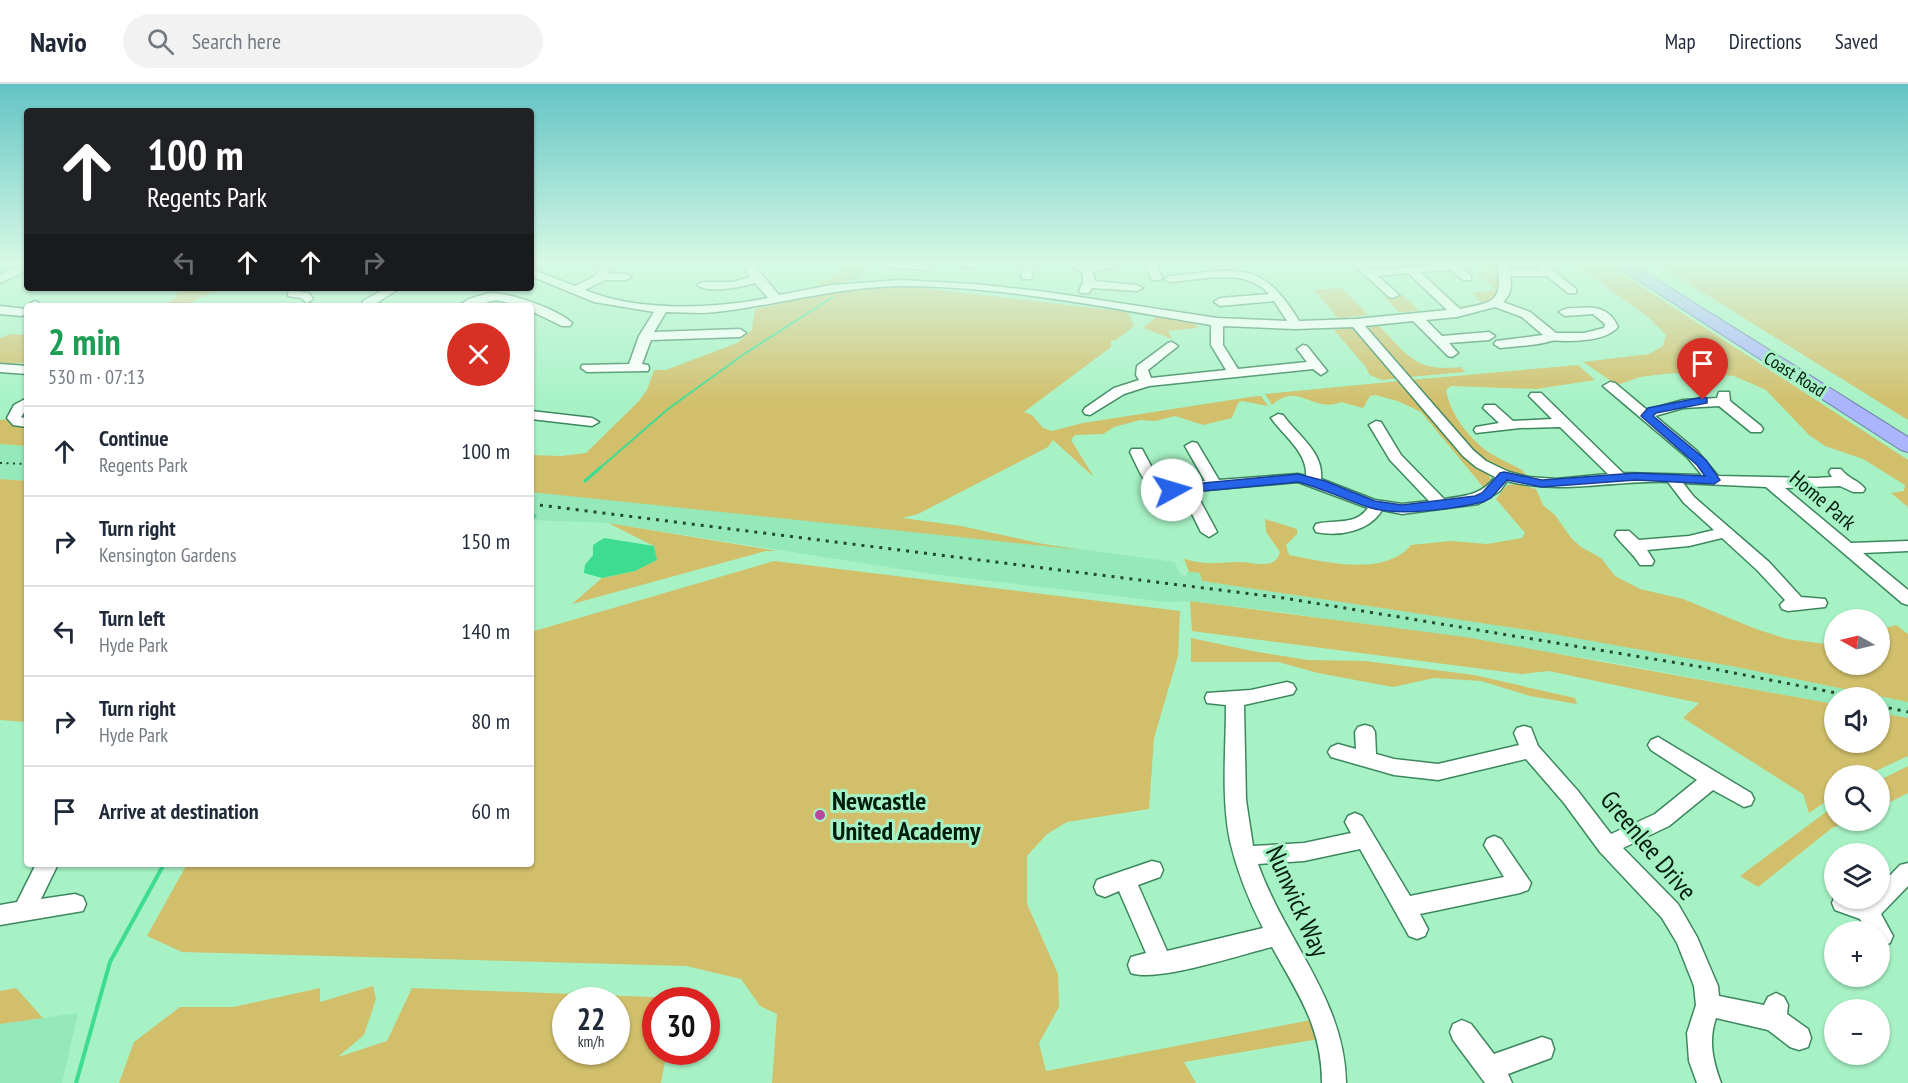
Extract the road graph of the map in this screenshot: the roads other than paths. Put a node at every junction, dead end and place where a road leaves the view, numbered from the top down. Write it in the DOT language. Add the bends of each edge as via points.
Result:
graph roads {
  1 [pos="540,311"];
  2 [pos="661,311"];
  3 [pos="1146,311"];
  4 [pos="1286,311"];
  5 [pos="1455,311"];
  6 [pos="1466,311"];
  7 [pos="1514,311"];
  8 [pos="1586,311"];
  9 [pos="1597,311"];
  10 [pos="1695,311"];
  11 [pos="1709,311"];
  12 [pos="1565,312"];
  13 [pos="1457,313"];
  14 [pos="1416,317"];
  15 [pos="1217,322"];
  16 [pos="566,323"];
  17 [pos="1356,323"];
  18 [pos="1295,325"];
  19 [pos="740,333"];
  20 [pos="1551,335"];
  21 [pos="645,336"];
  22 [pos="1440,340"];
  23 [pos="1172,346"];
  24 [pos="1303,349"];
  25 [pos="1275,353"];
  26 [pos="1452,353"];
  27 [pos="0,368"];
  28 [pos="1287,368"];
  29 [pos="24,370"];
  30 [pos="1234,373"];
  31 [pos="1147,382"];
  32 [pos="581,384"];
  33 [pos="1610,386"];
  34 [pos="1536,396"];
  35 [pos="24,404"];
  36 [pos="1490,408"];
  37 [pos="1090,411"];
  38 [pos="534,415"];
  39 [pos="1277,416"];
  40 [pos="1647,416"];
  41 [pos="591,422"];
  42 [pos="24,423"];
  43 [pos="1564,423"];
  44 [pos="1375,424"];
  45 [pos="1509,425"];
  46 [pos="1756,429"];
  47 [pos="1481,430"];
  48 [pos="1908,435"];
  49 [pos="1192,446"];
  50 [pos="1908,446"];
  51 [pos="1137,452"];
  52 [pos="1504,475"];
  53 [pos="1619,477"];
  54 [pos="1672,478"];
  55 [pos="1714,480"];
  56 [pos="1313,481"];
  57 [pos="1771,484"];
  58 [pos="1215,486"];
  59 [pos="1187,489"];
  60 [pos="1858,489"];
  61 [pos="1442,505"];
  62 [pos="1377,506"];
  63 [pos="1321,528"];
  64 [pos="1209,532"];
  65 [pos="1724,534"];
  66 [pos="1908,546"];
  67 [pos="1848,548"];
  68 [pos="1646,561"];
  69 [pos="1908,599"];
  70 [pos="1818,603"];
  71 [pos="1287,689"];
  72 [pos="1365,732"];
  73 [pos="1658,745"];
  74 [pos="1338,752"];
  75 [pos="1366,757"];
  76 [pos="1712,779"];
  77 [pos="1744,799"];
  78 [pos="1494,845"];
  79 [pos="1607,846"];
  80 [pos="1245,856"];
  81 [pos="46,867"];
  82 [pos="1152,870"];
  83 [pos="1908,872"];
  84 [pos="75,904"];
  85 [pos="1404,907"];
  86 [pos="1860,909"];
  87 [pos="24,911"];
  88 [pos="1868,912"];
  89 [pos="0,915"];
  90 [pos="1873,921"];
  91 [pos="1417,929"];
  92 [pos="1278,935"];
  93 [pos="1161,962"];
  94 [pos="1139,964"];
  95 [pos="1708,1005"];
  96 [pos="1462,1032"];
  97 [pos="1799,1038"];
  98 [pos="1542,1049"];
  99 [pos="1495,1076"];
  100 [pos="1334,1083"];
  101 [pos="1709,1083"];
  1 -- 16 [label="street"];
  2 -- 21 [label="street"];
  3 -- 15 [label="street"];
  4 -- 18 [label="street"];
  5 -- 13 [label="street"];
  6 -- 13 [label="street"];
  7 -- 20 [label="street" via="1530,317"];
  8 -- 12 [label="street"];
  9 -- 20 [label="street" via="1610,322 1607,333"];
  10 -- 50 [label="highway, Coast Road"];
  11 -- 48 [label="highway, Coast Road"];
  13 -- 14 [label="street"];
  14 -- 17 [label="street"];
  14 -- 22 [label="street"];
  15 -- 18 [label="street"];
  15 -- 30 [label="street" via="1217,345"];
  17 -- 18 [label="street"];
  17 -- 52 [label="street" via="1468,453"];
  19 -- 21 [label="street" via="724,337"];
  20 -- 22 [label="street" via="1546,339 1505,343 1492,333"];
  21 -- 32 [label="street" via="640,368 588,366"];
  22 -- 26 [label="street"];
  23 -- 31 [label="street" via="1142,369"];
  24 -- 28 [label="street" via="1318,368"];
  25 -- 28 [label="street"];
  27 -- 29 [label="street"];
  28 -- 30 [label="street"];
  30 -- 31 [label="street"];
  31 -- 37 [label="street" via="1119,391"];
  33 -- 40 [label="street"];
  34 -- 43 [label="street"];
  35 -- 42 [label="street" via="14,418"];
  36 -- 45 [label="street"];
  38 -- 41 [label="street"];
  39 -- 56 [label="street" via="1311,457"];
  40 -- 46 [label="street" via="1652,411 1723,399"];
  40 -- 55 [label="street" via="1702,463"];
  43 -- 45 [label="street"];
  43 -- 53 [label="street"];
  44 -- 61 [label="street" via="1395,457"];
  45 -- 47 [label="street"];
  49 -- 58 [label="street"];
  51 -- 59 [label="street" via="1156,486"];
  52 -- 53 [label="street" via="1542,484"];
  52 -- 61 [label="street" via="1482,498"];
  53 -- 54 [label="street"];
  54 -- 55 [label="street"];
  54 -- 65 [label="street"];
  55 -- 57 [label="street"];
  56 -- 58 [label="street" via="1290,478"];
  56 -- 62 [label="street"];
  57 -- 60 [label="street" via="1803,485 1839,476"];
  57 -- 67 [label="street, Home Park"];
  58 -- 59 [label="street"];
  59 -- 64 [label="street"];
  61 -- 62 [label="street" via="1402,509"];
  62 -- 63 [label="street" via="1371,519 1363,523"];
  65 -- 68 [label="street" via="1696,540 1630,541"];
  65 -- 70 [label="street" via="1763,566 1792,604"];
  66 -- 67 [label="street, Home Park"];
  67 -- 69 [label="street, Home Park"];
  71 -- 80 [label="street, Nunwick Way" via="1224,698 1237,822"];
  72 -- 75 [label="street"];
  73 -- 76 [label="street"];
  74 -- 75 [label="street"];
  75 -- 79 [label="street, Greenlee Drive" via="1394,767 1438,772 1527,742"];
  76 -- 77 [label="street"];
  76 -- 79 [label="street" via="1662,820"];
  78 -- 85 [label="street" via="1520,883"];
  79 -- 95 [label="street, Greenlee Drive" via="1676,920 1698,962 1707,986"];
  80 -- 85 [label="street" via="1304,852 1360,831"];
  80 -- 92 [label="street, Nunwick Way"];
  81 -- 87 [label="street"];
  82 -- 93 [label="street" via="1115,883"];
  83 -- 88 [label="street"];
  84 -- 87 [label="street"];
  85 -- 91 [label="street"];
  86 -- 88 [label="street"];
  87 -- 89 [label="street"];
  88 -- 90 [label="street"];
  92 -- 93 [label="street"];
  92 -- 100 [label="street, Nunwick Way" via="1331,1037 1336,1059"];
  93 -- 94 [label="street"];
  95 -- 97 [label="street" via="1775,1012"];
  95 -- 101 [label="street, Greenlee Drive" via="1699,1033 1701,1061"];
  96 -- 99 [label="street"];
  98 -- 99 [label="street"];
}
